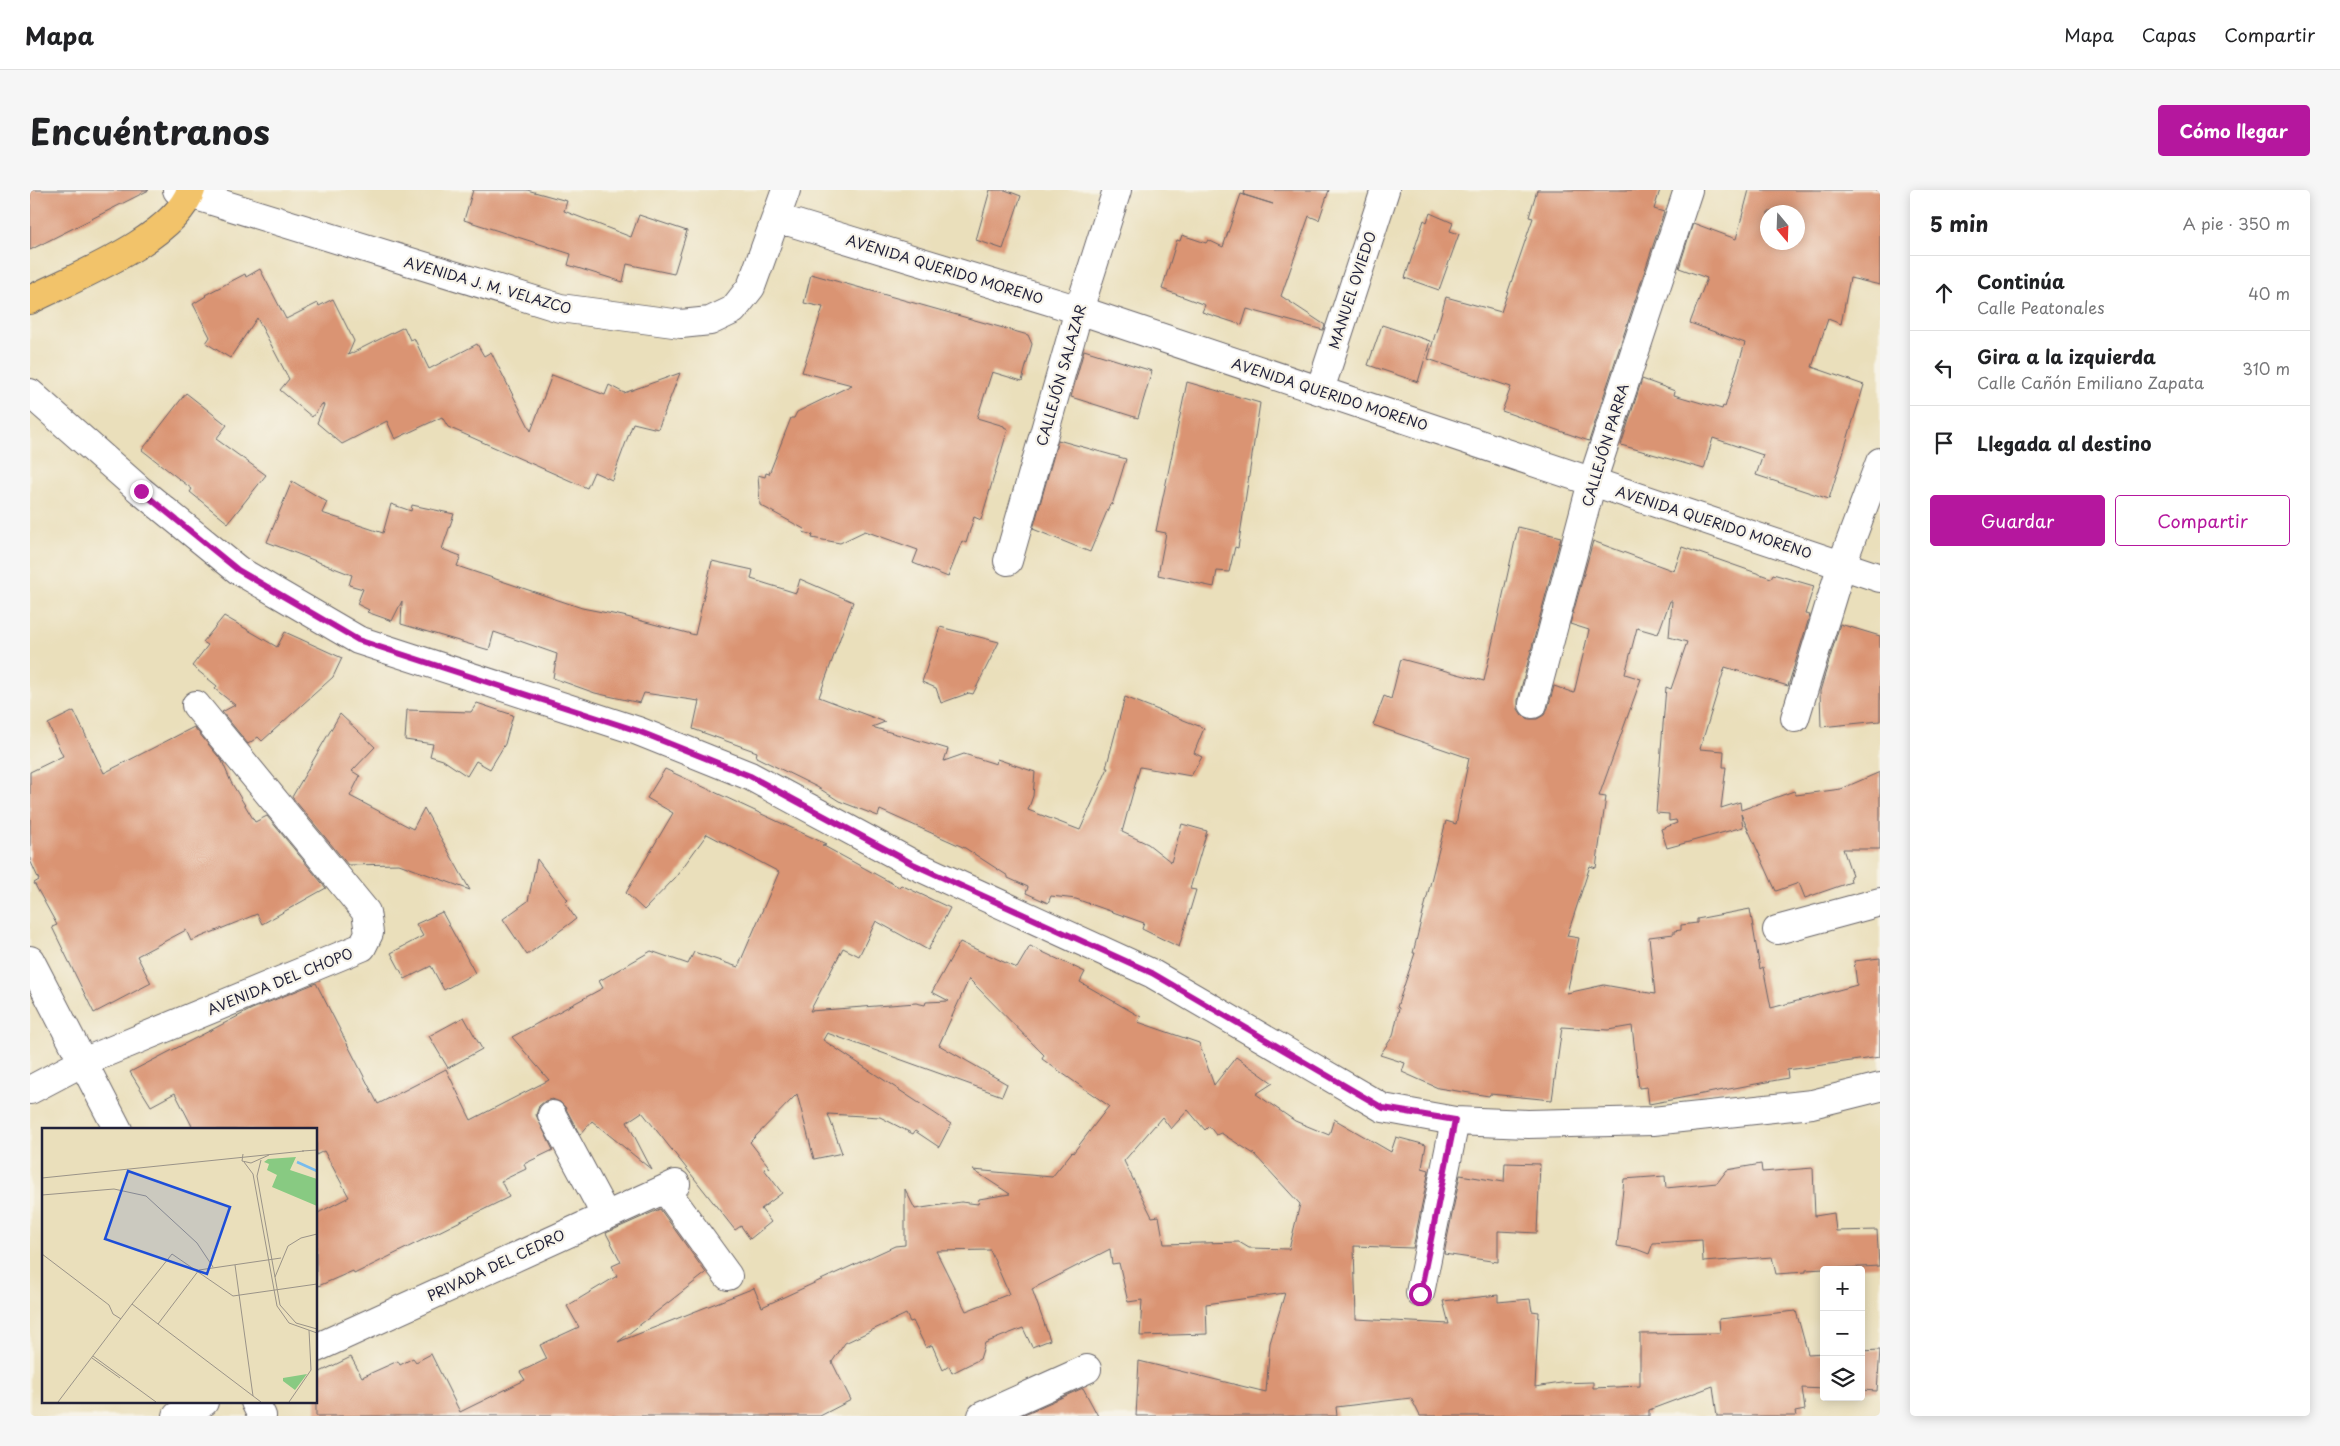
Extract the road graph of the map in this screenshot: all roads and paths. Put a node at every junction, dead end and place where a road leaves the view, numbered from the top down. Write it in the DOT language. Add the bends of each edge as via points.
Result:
graph roads {
  1 [pos="786,190"];
  2 [pos="1117,190"];
  3 [pos="1385,190"];
  4 [pos="1688,190"];
  5 [pos="186,192"];
  6 [pos="777,218"];
  7 [pos="30,300"];
  8 [pos="1079,310"];
  9 [pos="1320,390"];
  10 [pos="30,393"];
  11 [pos="1880,462"];
  12 [pos="1592,482"];
  13 [pos="1008,561"];
  14 [pos="1842,564"];
  15 [pos="1880,578"];
  16 [pos="1533,704"];
  17 [pos="196,705"];
  18 [pos="1795,718"];
  19 [pos="1880,902"];
  20 [pos="1777,930"];
  21 [pos="30,960"];
  22 [pos="84,1062"];
  23 [pos="1880,1088"];
  24 [pos="30,1090"];
  25 [pos="552,1115"];
  26 [pos="1455,1120"];
  27 [pos="117,1128"];
  28 [pos="606,1214"];
  29 [pos="728,1276"];
  30 [pos="1420,1294"];
  31 [pos="318,1347"];
  32 [pos="1087,1368"];
  33 [pos="200,1404"];
  34 [pos="256,1404"];
  35 [pos="177,1416"];
  36 [pos="262,1416"];
  37 [pos="982,1416"];
  1 -- 6 [label="street, AVENIDA J. M. VELAZCO"];
  2 -- 8 [label="street, CALLEJÓN SALAZAR"];
  3 -- 9 [label="street, MANUEL OVIEDO"];
  4 -- 12 [label="street, CALLEJÓN PARRA"];
  5 -- 6 [label="street, AVENIDA J. M. VELAZCO" via="560,308 680,324 710,321 733,310 751,287"];
  5 -- 7 [label="main road" via="172,220 145,242"];
  6 -- 8 [label="street, AVENIDA QUERIDO MORENO"];
  8 -- 9 [label="street, AVENIDA QUERIDO MORENO"];
  8 -- 13 [label="street, CALLEJÓN SALAZAR"];
  9 -- 12 [label="street, AVENIDA QUERIDO MORENO"];
  10 -- 26 [label="street" via="141,491 238,570 358,640 638,731 750,776 913,864 1152,973 1383,1108"];
  11 -- 14 [label="street"];
  12 -- 14 [label="street, AVENIDA QUERIDO MORENO"];
  12 -- 16 [label="street, CALLEJÓN PARRA"];
  14 -- 15 [label="street, AVENIDA QUERIDO MORENO"];
  14 -- 18 [label="street"];
  17 -- 22 [label="street, AVENIDA DEL CHOPO" via="366,912 369,933 362,947"];
  19 -- 20 [label="street"];
  21 -- 22 [label="street"];
  22 -- 24 [label="street, AVENIDA DEL CHOPO"];
  22 -- 27 [label="street"];
  23 -- 26 [label="street" via="1812,1104 1653,1121 1528,1124"];
  25 -- 28 [label="street"];
  26 -- 30 [label="street"];
  28 -- 29 [label="street, PRIVADA DEL CEDRO" via="670,1186"];
  28 -- 31 [label="street, PRIVADA DEL CEDRO"];
  32 -- 37 [label="street"];
  33 -- 35 [label="street"];
  34 -- 36 [label="street"];
}
